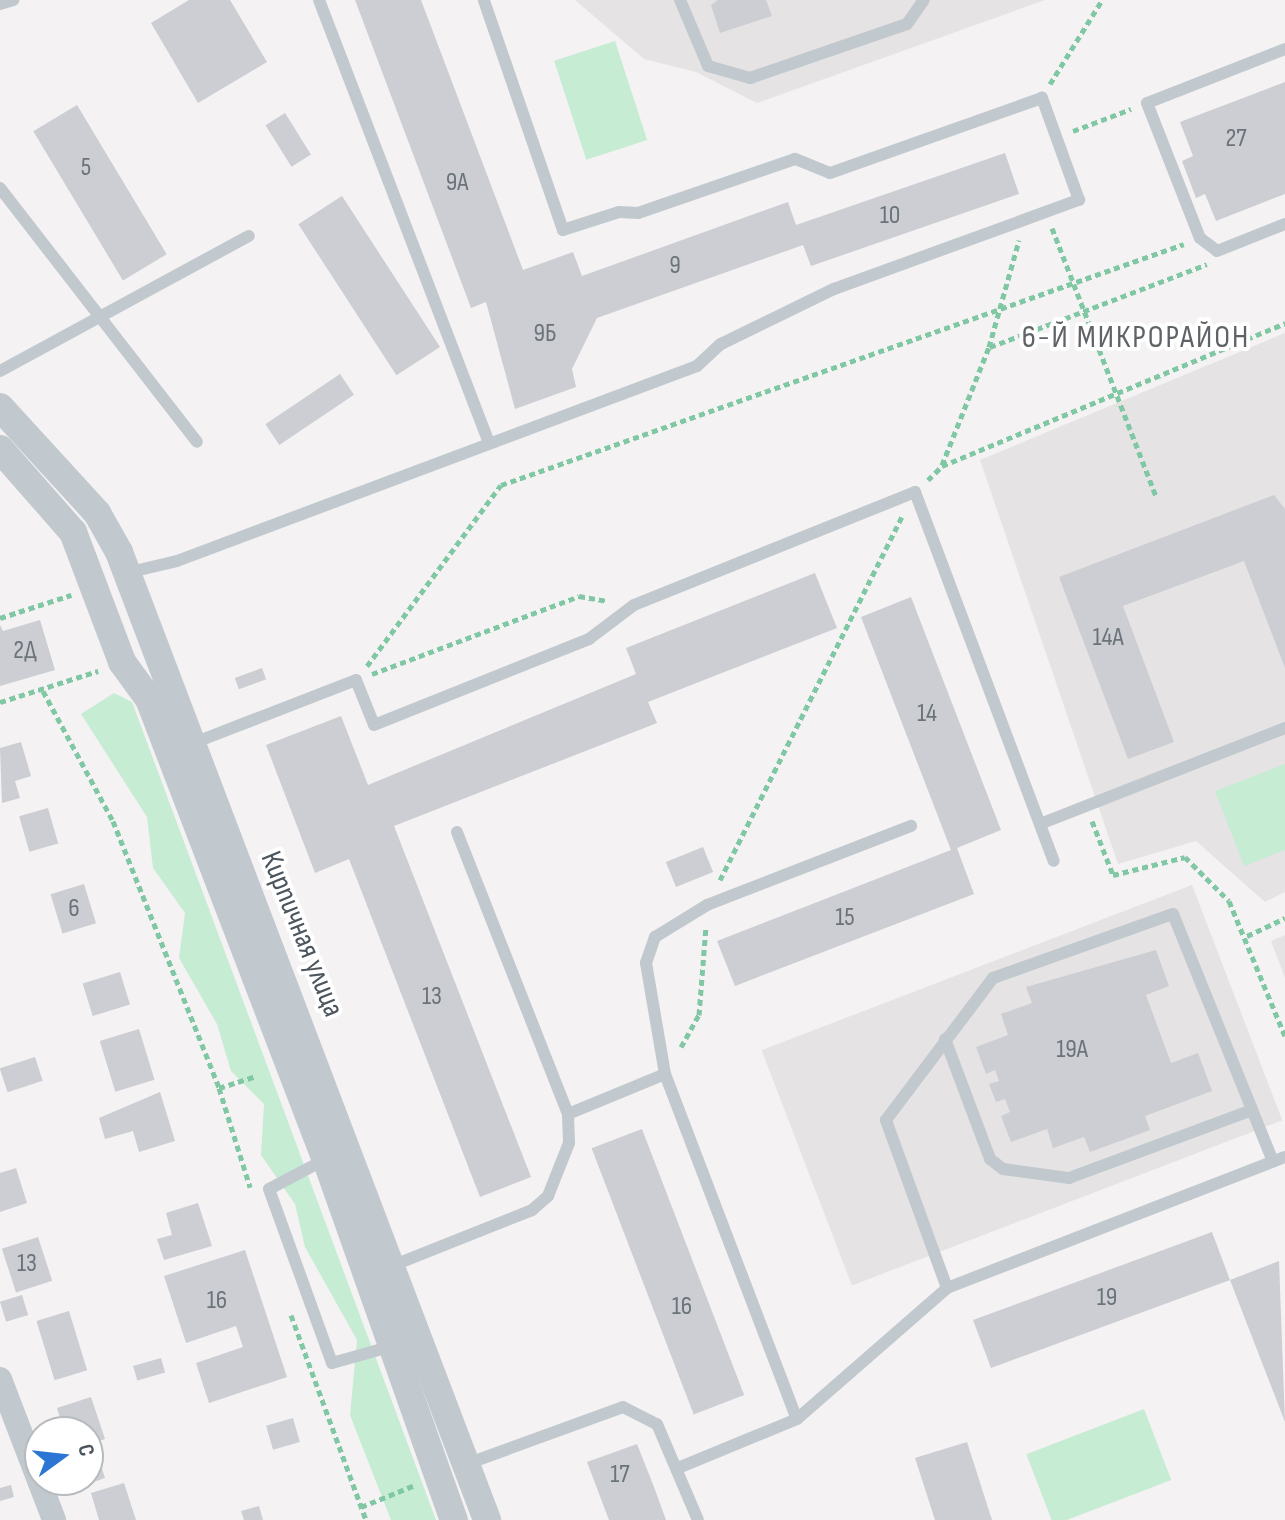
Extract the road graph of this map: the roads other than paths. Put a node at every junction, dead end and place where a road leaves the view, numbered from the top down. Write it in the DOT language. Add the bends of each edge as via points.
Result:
graph roads {
  1 [pos="13,0"];
  2 [pos="319,0"];
  3 [pos="484,0"];
  4 [pos="680,0"];
  5 [pos="924,0"];
  6 [pos="0,4"];
  7 [pos="1285,49"];
  8 [pos="0,188"];
  9 [pos="1285,224"];
  10 [pos="249,236"];
  11 [pos="100,320"];
  12 [pos="0,371"];
  13 [pos="0,407"];
  14 [pos="197,442"];
  15 [pos="489,442"];
  16 [pos="0,449"];
  17 [pos="126,573"];
  18 [pos="1285,728"];
  19 [pos="179,750"];
  20 [pos="1040,824"];
  21 [pos="911,826"];
  22 [pos="457,832"];
  23 [pos="1054,861"];
  24 [pos="945,1039"];
  25 [pos="665,1074"];
  26 [pos="1252,1110"];
  27 [pos="568,1114"];
  28 [pos="326,1159"];
  29 [pos="1279,1160"];
  30 [pos="380,1271"];
  31 [pos="947,1288"];
  32 [pos="393,1346"];
  33 [pos="0,1379"];
  34 [pos="797,1419"];
  35 [pos="466,1464"];
  36 [pos="678,1468"];
  37 [pos="438,1475"];
  38 [pos="54,1520"];
  39 [pos="454,1520"];
  40 [pos="487,1520"];
  41 [pos="698,1520"];
  1 -- 6 [label="lane"];
  2 -- 15 [label="lane"];
  3 -- 15 [label="lane" via="563,230 638,213 795,159 830,173 1042,98 1079,200 834,289 721,344 697,366"];
  4 -- 5 [label="lane" via="696,52 733,78 770,72 907,24"];
  7 -- 9 [label="lane" via="1147,103 1200,238 1217,251"];
  8 -- 11 [label="lane"];
  10 -- 11 [label="lane"];
  11 -- 12 [label="lane"];
  11 -- 14 [label="lane"];
  13 -- 17 [label="street, Кирпичная улица" via="97,513"];
  15 -- 17 [label="lane" via="177,561"];
  16 -- 19 [label="street, Кирпичная улица" via="73,532 98,586 122,662"];
  17 -- 19 [label="street, Кирпичная улица"];
  18 -- 20 [label="lane"];
  19 -- 20 [label="lane" via="356,680 374,725 589,639 634,605 915,492"];
  19 -- 28 [label="street, Кирпичная улица"];
  19 -- 30 [label="street, Кирпичная улица"];
  20 -- 23 [label="lane"];
  21 -- 25 [label="lane" via="707,905 655,937 646,963"];
  22 -- 27 [label="lane"];
  24 -- 26 [label="lane" via="990,1159 1003,1169 1069,1178"];
  24 -- 26 [label="lane" via="993,978 1173,914"];
  24 -- 31 [label="lane" via="886,1120"];
  25 -- 27 [label="lane"];
  25 -- 34 [label="lane"];
  26 -- 29 [label="lane"];
  27 -- 30 [label="lane" via="559,1170 532,1210"];
  28 -- 30 [label="street, Кирпичная улица"];
  28 -- 32 [label="lane" via="269,1189 332,1363"];
  29 -- 31 [label="lane"];
  30 -- 32 [label="street, Кирпичная улица"];
  30 -- 35 [label="street, Кирпичная улица"];
  31 -- 34 [label="lane"];
  32 -- 37 [label="street, Кирпичная улица"];
  33 -- 38 [label="street"];
  34 -- 36 [label="lane"];
  35 -- 36 [label="lane" via="623,1407 657,1424"];
  35 -- 37 [label="lane"];
  35 -- 40 [label="street, Кирпичная улица"];
  36 -- 41 [label="lane"];
  37 -- 39 [label="street, Кирпичная улица"];
}
